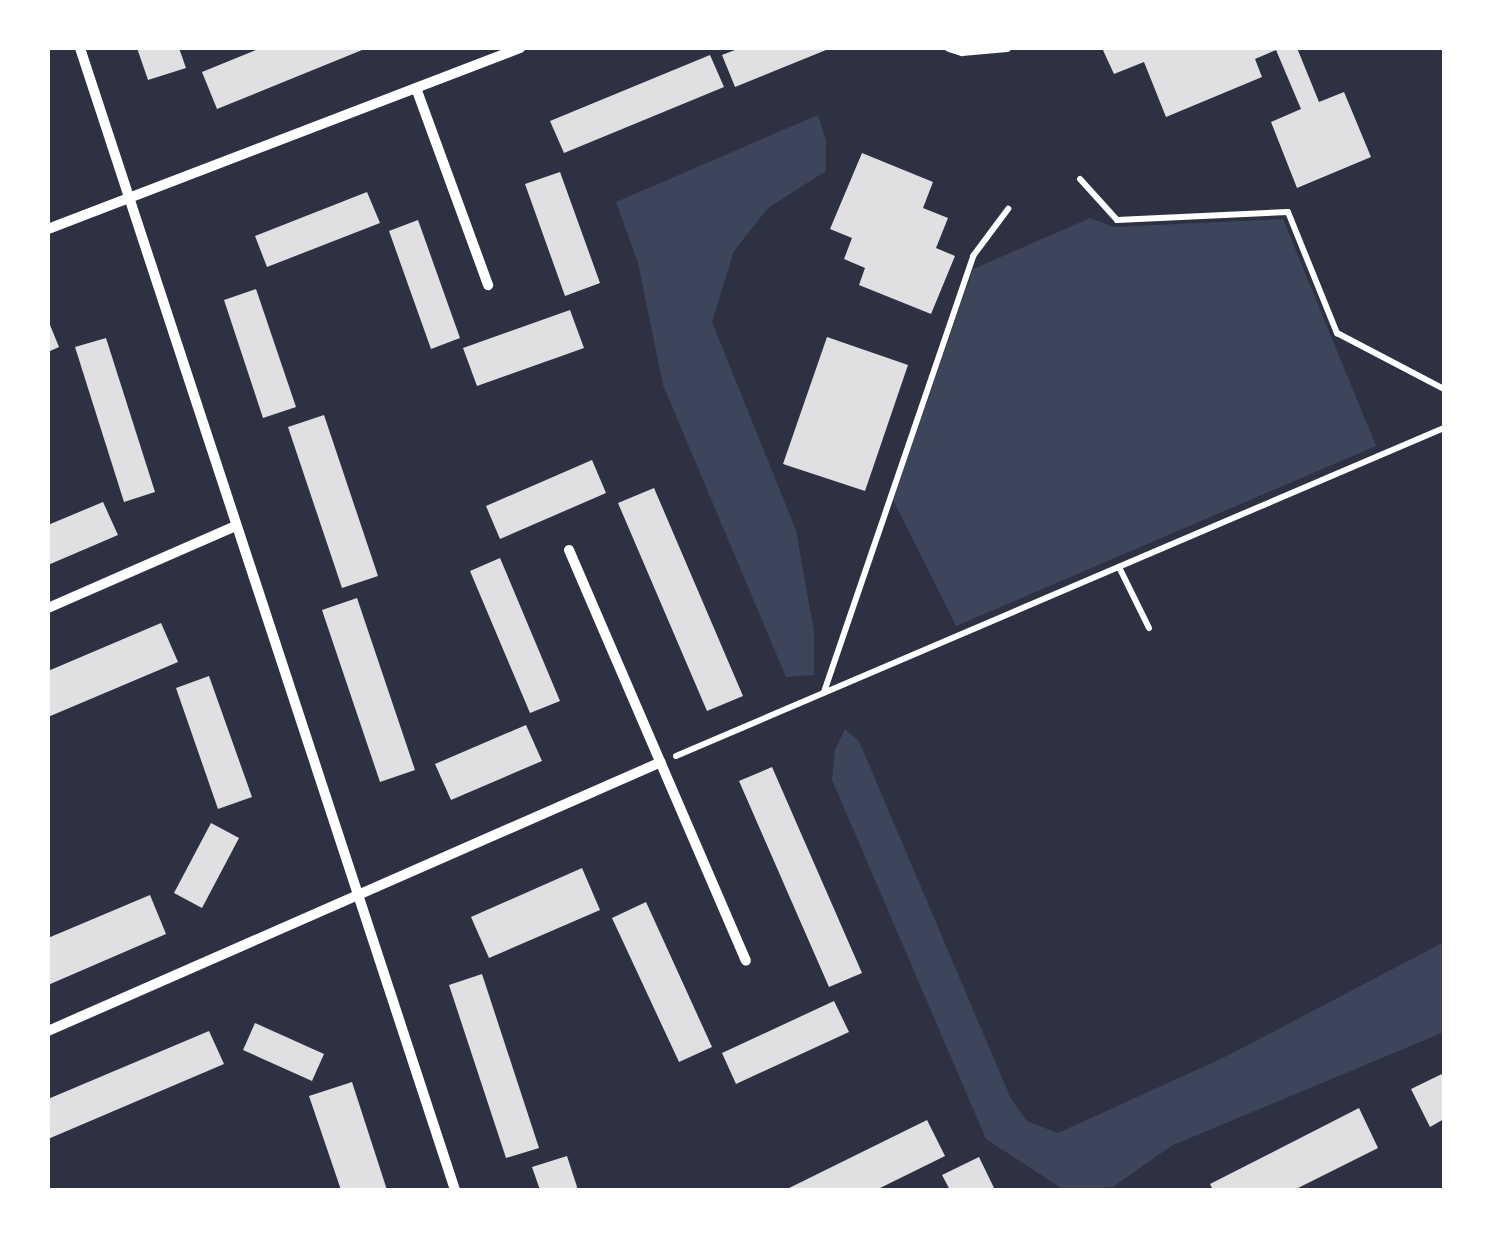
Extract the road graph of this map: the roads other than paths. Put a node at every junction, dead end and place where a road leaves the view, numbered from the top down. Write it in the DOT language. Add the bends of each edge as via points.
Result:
graph roads {
  1 [pos="80,48"];
  2 [pos="520,48"];
  3 [pos="949,48"];
  4 [pos="1007,48"];
  5 [pos="416,88"];
  6 [pos="128,197"];
  7 [pos="48,229"];
  8 [pos="488,285"];
  9 [pos="236,526"];
  10 [pos="569,550"];
  11 [pos="48,608"];
  12 [pos="661,762"];
  13 [pos="356,894"];
  14 [pos="746,960"];
  15 [pos="48,1030"];
  16 [pos="454,1190"];
  1 -- 6 [label="street"];
  2 -- 5 [label="street"];
  3 -- 4 [label="lane"];
  5 -- 6 [label="street"];
  5 -- 8 [label="street"];
  6 -- 7 [label="street"];
  6 -- 9 [label="street"];
  9 -- 11 [label="street"];
  9 -- 13 [label="street"];
  10 -- 12 [label="street"];
  12 -- 13 [label="street"];
  12 -- 14 [label="street"];
  13 -- 15 [label="street"];
  13 -- 16 [label="street"];
}
